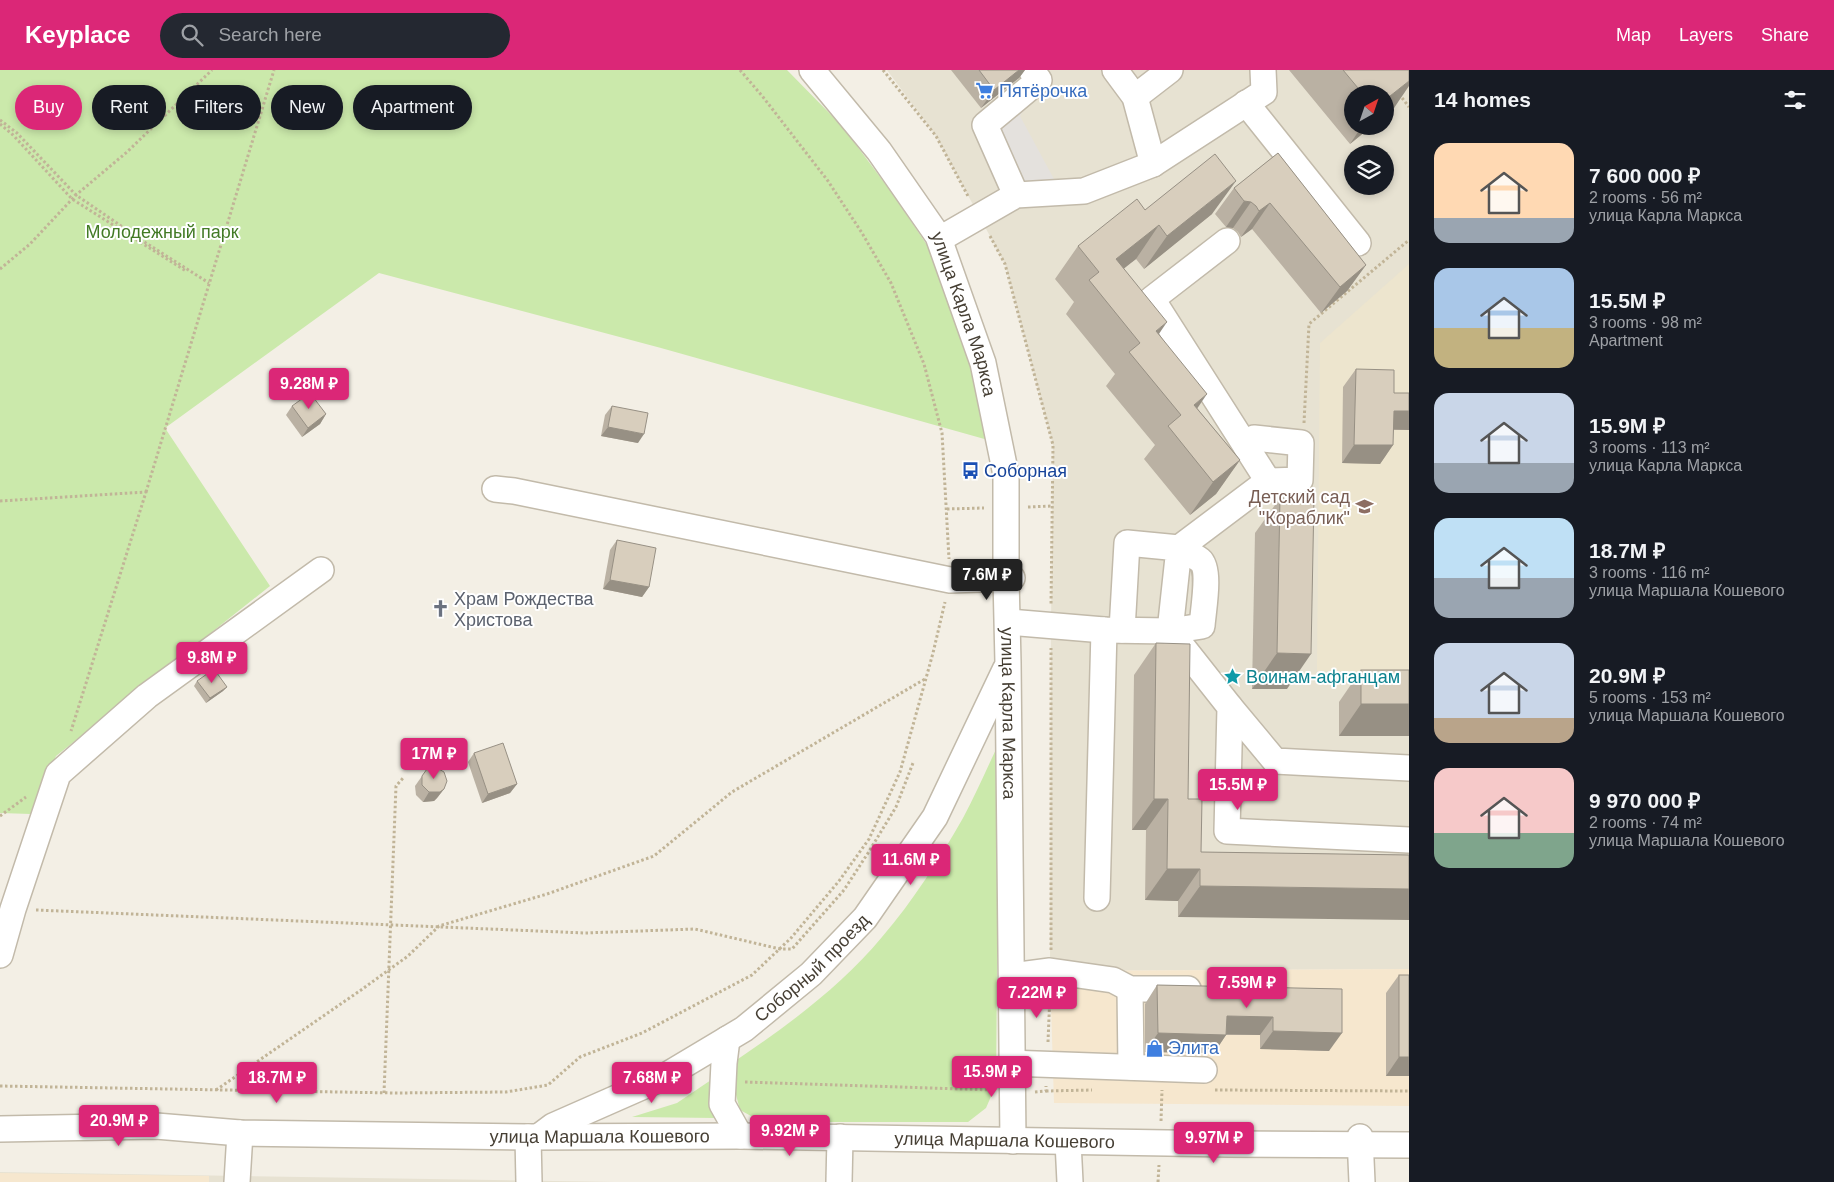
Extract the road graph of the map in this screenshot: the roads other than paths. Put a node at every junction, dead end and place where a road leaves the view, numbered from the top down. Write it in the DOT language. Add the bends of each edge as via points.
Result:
graph roads {
  1 [pos="812,70"];
  2 [pos="823,70"];
  3 [pos="1031,70"];
  4 [pos="1115,70"];
  5 [pos="1170,70"];
  6 [pos="1263,70"];
  7 [pos="1135,98"];
  8 [pos="1246,103"];
  9 [pos="1153,164"];
  10 [pos="1016,195"];
  11 [pos="945,236"];
  12 [pos="1227,241"];
  13 [pos="1358,243"];
  14 [pos="1246,446"];
  15 [pos="1268,480"];
  16 [pos="495,489"];
  17 [pos="1179,548"];
  18 [pos="321,570"];
  19 [pos="1009,578"];
  20 [pos="1010,622"];
  21 [pos="1202,626"];
  22 [pos="1113,630"];
  23 [pos="1170,632"];
  24 [pos="1011,659"];
  25 [pos="1197,665"];
  26 [pos="1230,706"];
  27 [pos="1409,768"];
  28 [pos="1409,840"];
  29 [pos="1097,898"];
  30 [pos="0,955"];
  31 [pos="1014,976"];
  32 [pos="1130,989"];
  33 [pos="1207,990"];
  34 [pos="727,1039"];
  35 [pos="1015,1063"];
  36 [pos="1131,1067"];
  37 [pos="1208,1080"];
  38 [pos="0,1122"];
  39 [pos="0,1129"];
  40 [pos="738,1132"];
  41 [pos="240,1133"];
  42 [pos="540,1133"];
  43 [pos="1015,1137"];
  44 [pos="1409,1137"];
  45 [pos="840,1138"];
  46 [pos="1360,1141"];
  47 [pos="1068,1142"];
  48 [pos="1409,1144"];
  49 [pos="238,1182"];
  50 [pos="529,1182"];
  51 [pos="839,1182"];
  52 [pos="1070,1182"];
  53 [pos="1362,1182"];
  1 -- 19 [label="street, улица Карла Маркса" via="879,151 938,236 984,363 1006,474"];
  2 -- 11 [label="street" via="883,142"];
  3 -- 10 [label="street" via="1039,80 985,125"];
  4 -- 7 [label="street"];
  5 -- 7 [label="street"];
  6 -- 8 [label="street" via="1264,92"];
  7 -- 9 [label="street"];
  8 -- 9 [label="street"];
  8 -- 13 [label="street"];
  9 -- 10 [label="street" via="1084,191"];
  10 -- 11 [label="street"];
  11 -- 19 [label="street" via="989,360 1012,472"];
  12 -- 14 [label="street" via="1152,299"];
  14 -- 15 [label="street"];
  14 -- 15 [label="street" via="1254,438 1301,443 1300,480"];
  15 -- 17 [label="street"];
  16 -- 19 [label="street" via="950,580"];
  17 -- 21 [label="street" via="1204,565"];
  17 -- 22 [label="street" via="1127,543"];
  17 -- 23 [label="street"];
  18 -- 30 [label="street" via="147,696 58,774"];
  19 -- 20 [label="street, улица Карла Маркса"];
  20 -- 22 [label="street"];
  20 -- 24 [label="street, улица Карла Маркса"];
  21 -- 23 [label="street"];
  21 -- 25 [label="street"];
  22 -- 23 [label="street"];
  22 -- 29 [label="street"];
  23 -- 25 [label="street"];
  24 -- 31 [label="street, улица Карла Маркса"];
  24 -- 34 [label="street, Соборный проезд" via="935,817 865,918 810,974 744,1029"];
  25 -- 26 [label="street"];
  26 -- 27 [label="street" via="1276,761"];
  26 -- 28 [label="street" via="1227,831"];
  31 -- 32 [label="street" via="1050,971 1113,980"];
  31 -- 35 [label="street, улица Карла Маркса"];
  32 -- 33 [label="street"];
  32 -- 36 [label="street"];
  34 -- 40 [label="street" via="722,1104"];
  34 -- 42 [label="street, Соборный проезд" via="662,1078"];
  35 -- 36 [label="street"];
  35 -- 43 [label="street, улица Карла Маркса"];
  36 -- 37 [label="street"];
  38 -- 42 [label="street"];
  39 -- 41 [label="street, улица Маршала Кошевого" via="156,1126"];
  40 -- 42 [label="street, улица Маршала Кошевого"];
  40 -- 43 [label="street"];
  40 -- 45 [label="street, улица Маршала Кошевого"];
  41 -- 42 [label="street, улица Маршала Кошевого"];
  41 -- 49 [label="street"];
  42 -- 50 [label="street"];
  43 -- 45 [label="street, улица Маршала Кошевого"];
  43 -- 46 [label="street" via="1160,1135"];
  43 -- 47 [label="street, улица Маршала Кошевого"];
  44 -- 46 [label="street"];
  45 -- 51 [label="street"];
  46 -- 47 [label="street, улица Маршала Кошевого"];
  46 -- 48 [label="street, улица Маршала Кошевого"];
  46 -- 53 [label="street"];
  47 -- 52 [label="street"];
}
